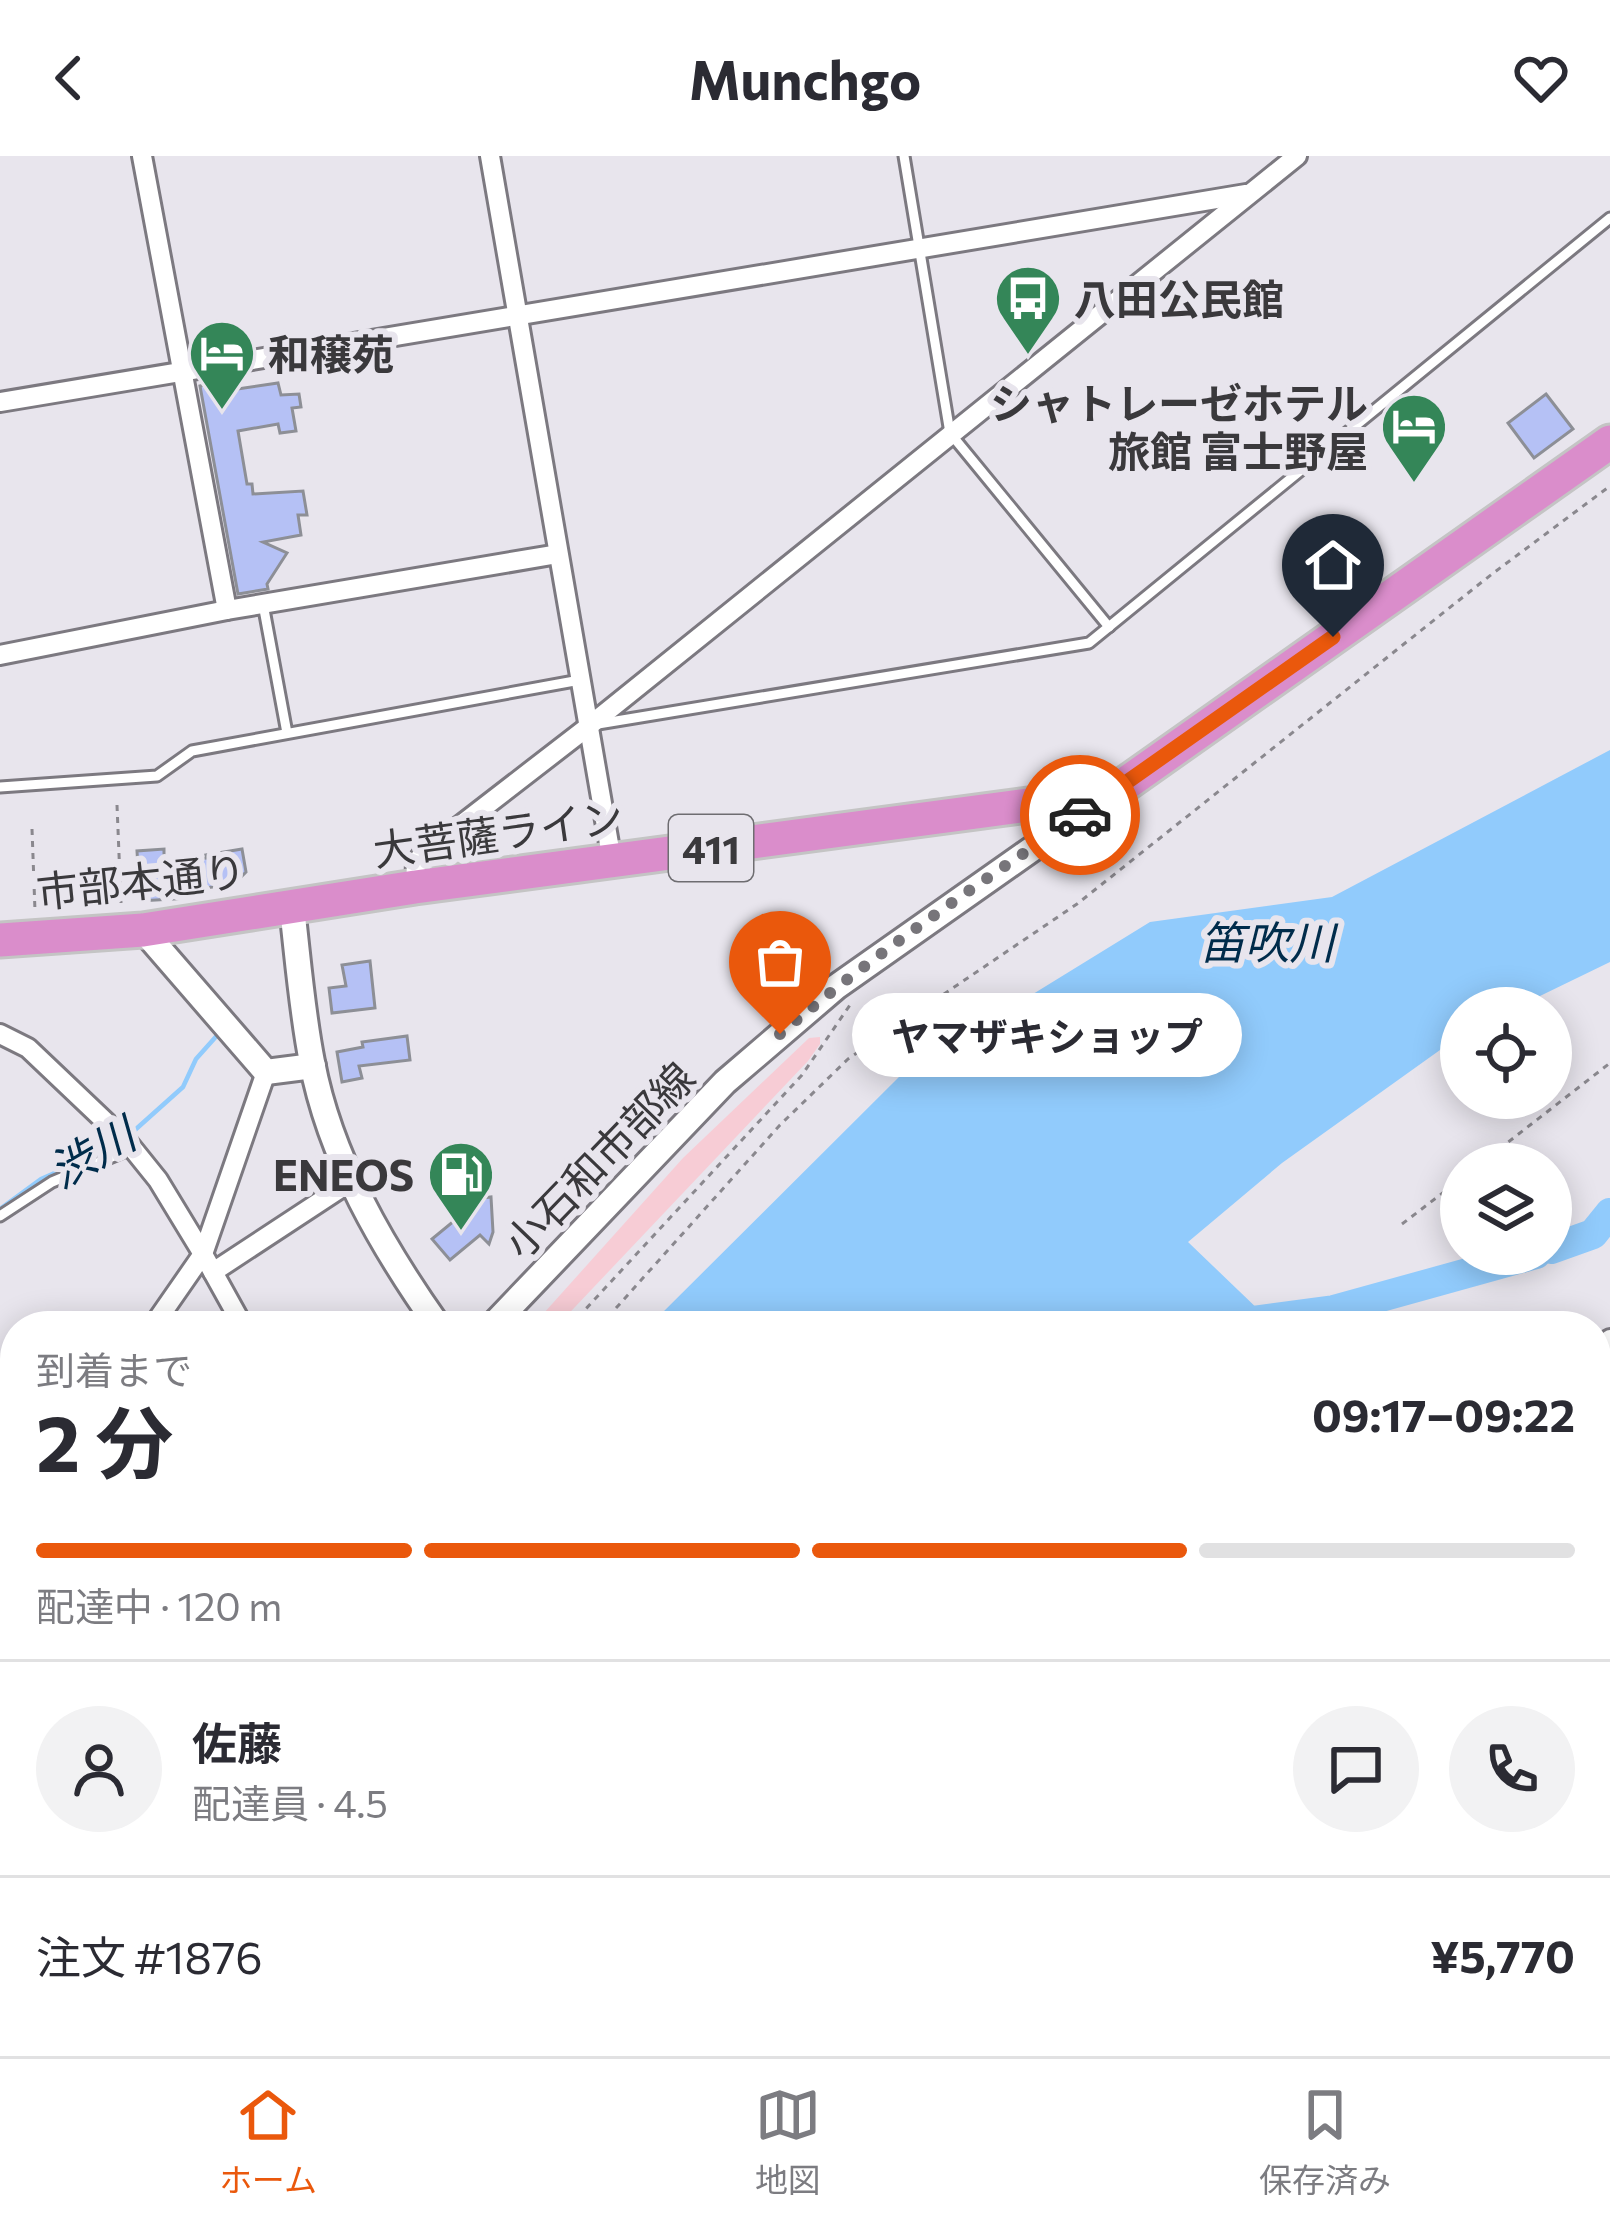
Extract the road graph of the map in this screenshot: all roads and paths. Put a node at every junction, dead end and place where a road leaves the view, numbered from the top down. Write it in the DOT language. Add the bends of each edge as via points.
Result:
graph roads {
  1 [pos="142,156"];
  2 [pos="490,156"];
  3 [pos="904,156"];
  4 [pos="1297,156"];
  5 [pos="1246,194"];
  6 [pos="1610,218"];
  7 [pos="920,247"];
  8 [pos="517,315"];
  9 [pos="182,370"];
  10 [pos="0,402"];
  11 [pos="950,433"];
  12 [pos="1610,442"];
  13 [pos="1610,486"];
  14 [pos="558,554"];
  15 [pos="263,604"];
  16 [pos="227,610"];
  17 [pos="1108,627"];
  18 [pos="0,655"];
  19 [pos="580,680"];
  20 [pos="589,726"];
  21 [pos="287,734"];
  22 [pos="0,787"];
  23 [pos="1111,794"];
  24 [pos="117,805"];
  25 [pos="1006,807"];
  26 [pos="32,829"];
  27 [pos="1021,856"];
  28 [pos="612,861"];
  29 [pos="415,887"];
  30 [pos="292,908"];
  31 [pos="35,919"];
  32 [pos="132,920"];
  33 [pos="0,940"];
  34 [pos="851,1002"];
  35 [pos="0,1034"];
  36 [pos="1610,1064"];
  37 [pos="313,1066"];
  38 [pos="266,1072"];
  39 [pos="126,1141"];
  40 [pos="1507,1143"];
  41 [pos="352,1180"];
  42 [pos="1440,1195"];
  43 [pos="0,1216"];
  44 [pos="1402,1224"];
  45 [pos="208,1263"];
  46 [pos="165,1311"];
  47 [pos="235,1311"];
  48 [pos="428,1311"];
  49 [pos="506,1311"];
  50 [pos="584,1311"];
  51 [pos="613,1311"];
  1 -- 9 [label="street"];
  2 -- 8 [label="street"];
  3 -- 7 [label="lane"];
  4 -- 5 [label="street"];
  5 -- 7 [label="street"];
  5 -- 11 [label="street"];
  6 -- 17 [label="lane"];
  7 -- 8 [label="street"];
  7 -- 11 [label="lane"];
  8 -- 9 [label="street"];
  8 -- 14 [label="street"];
  9 -- 10 [label="street"];
  9 -- 16 [label="street"];
  11 -- 17 [label="lane"];
  11 -- 20 [label="street"];
  12 -- 23 [label="highway, 大菩薩ライン / 411"];
  13 -- 51 [label="path" via="1077,904 848,1059"];
  14 -- 15 [label="street"];
  14 -- 19 [label="street"];
  15 -- 16 [label="street"];
  15 -- 21 [label="lane"];
  16 -- 18 [label="street"];
  17 -- 20 [label="lane" via="1089,644"];
  19 -- 20 [label="street"];
  19 -- 21 [label="lane"];
  20 -- 28 [label="street"];
  20 -- 29 [label="street" via="422,855"];
  21 -- 22 [label="lane" via="192,751 157,776"];
  23 -- 25 [label="highway, 大菩薩ライン / 411"];
  23 -- 27 [label="main road, 小石和市部線"];
  24 -- 32 [label="path"];
  25 -- 27 [label="main road" via="1022,827"];
  25 -- 28 [label="highway, 大菩薩ライン / 411"];
  26 -- 31 [label="path"];
  27 -- 49 [label="main road, 小石和市部線" via="836,987 725,1082"];
  28 -- 29 [label="highway, 大菩薩ライン / 411"];
  29 -- 30 [label="highway, 大菩薩ライン / 411"];
  30 -- 32 [label="highway, 市部本通り / 411"];
  30 -- 37 [label="main road"];
  32 -- 33 [label="highway, 市部本通り / 411"];
  32 -- 38 [label="main road"];
  34 -- 50 [label="path" via="802,1075"];
  35 -- 39 [label="street" via="28,1048"];
  36 -- 40 [label="path"];
  37 -- 38 [label="main road"];
  37 -- 41 [label="main road"];
  38 -- 45 [label="street"];
  39 -- 43 [label="lane"];
  39 -- 45 [label="street"];
  41 -- 45 [label="street"];
  41 -- 48 [label="main road"];
  42 -- 44 [label="path"];
  45 -- 46 [label="street"];
  45 -- 47 [label="street"];
}
